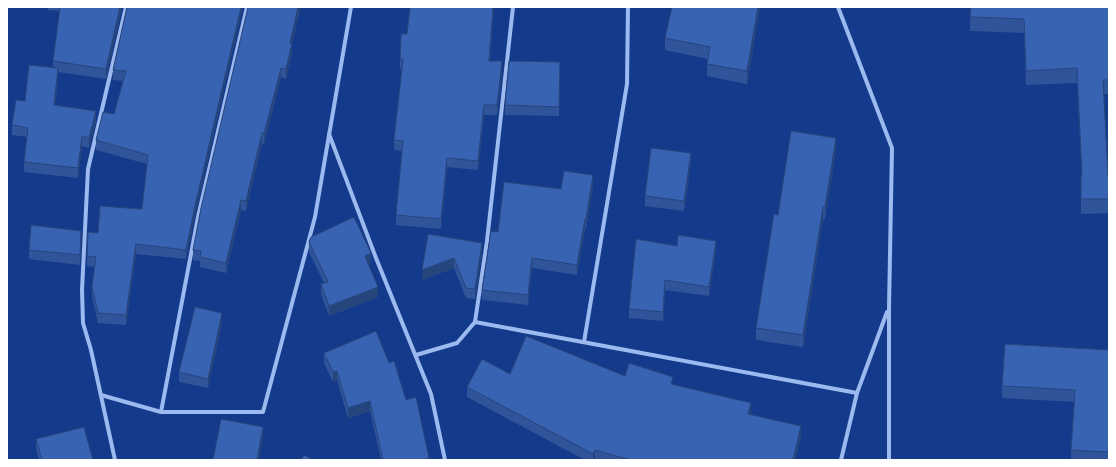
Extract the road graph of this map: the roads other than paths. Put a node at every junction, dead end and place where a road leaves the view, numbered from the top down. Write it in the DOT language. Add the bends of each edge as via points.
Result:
graph roads {
  1 [pos="126,7"];
  2 [pos="247,7"];
  3 [pos="351,7"];
  4 [pos="513,7"];
  5 [pos="628,7"];
  6 [pos="838,7"];
  7 [pos="329,133"];
  8 [pos="889,308"];
  9 [pos="475,322"];
  10 [pos="584,342"];
  11 [pos="416,356"];
  12 [pos="857,393"];
  13 [pos="101,395"];
  14 [pos="161,412"];
  15 [pos="115,460"];
  16 [pos="445,460"];
  17 [pos="841,460"];
  18 [pos="889,460"];
  1 -- 13 [label="street" via="88,169 82,290 83,322"];
  2 -- 14 [label="street" via="198,216"];
  3 -- 7 [label="street"];
  4 -- 9 [label="street" via="487,241"];
  5 -- 10 [label="street" via="627,84"];
  6 -- 8 [label="street" via="892,148"];
  7 -- 11 [label="street"];
  7 -- 14 [label="street" via="315,217 263,412"];
  8 -- 12 [label="street"];
  8 -- 18 [label="street"];
  9 -- 10 [label="street"];
  9 -- 11 [label="street" via="457,343"];
  10 -- 12 [label="street"];
  11 -- 16 [label="street" via="431,394"];
  12 -- 17 [label="street"];
  13 -- 14 [label="street"];
  13 -- 15 [label="street"];
}
